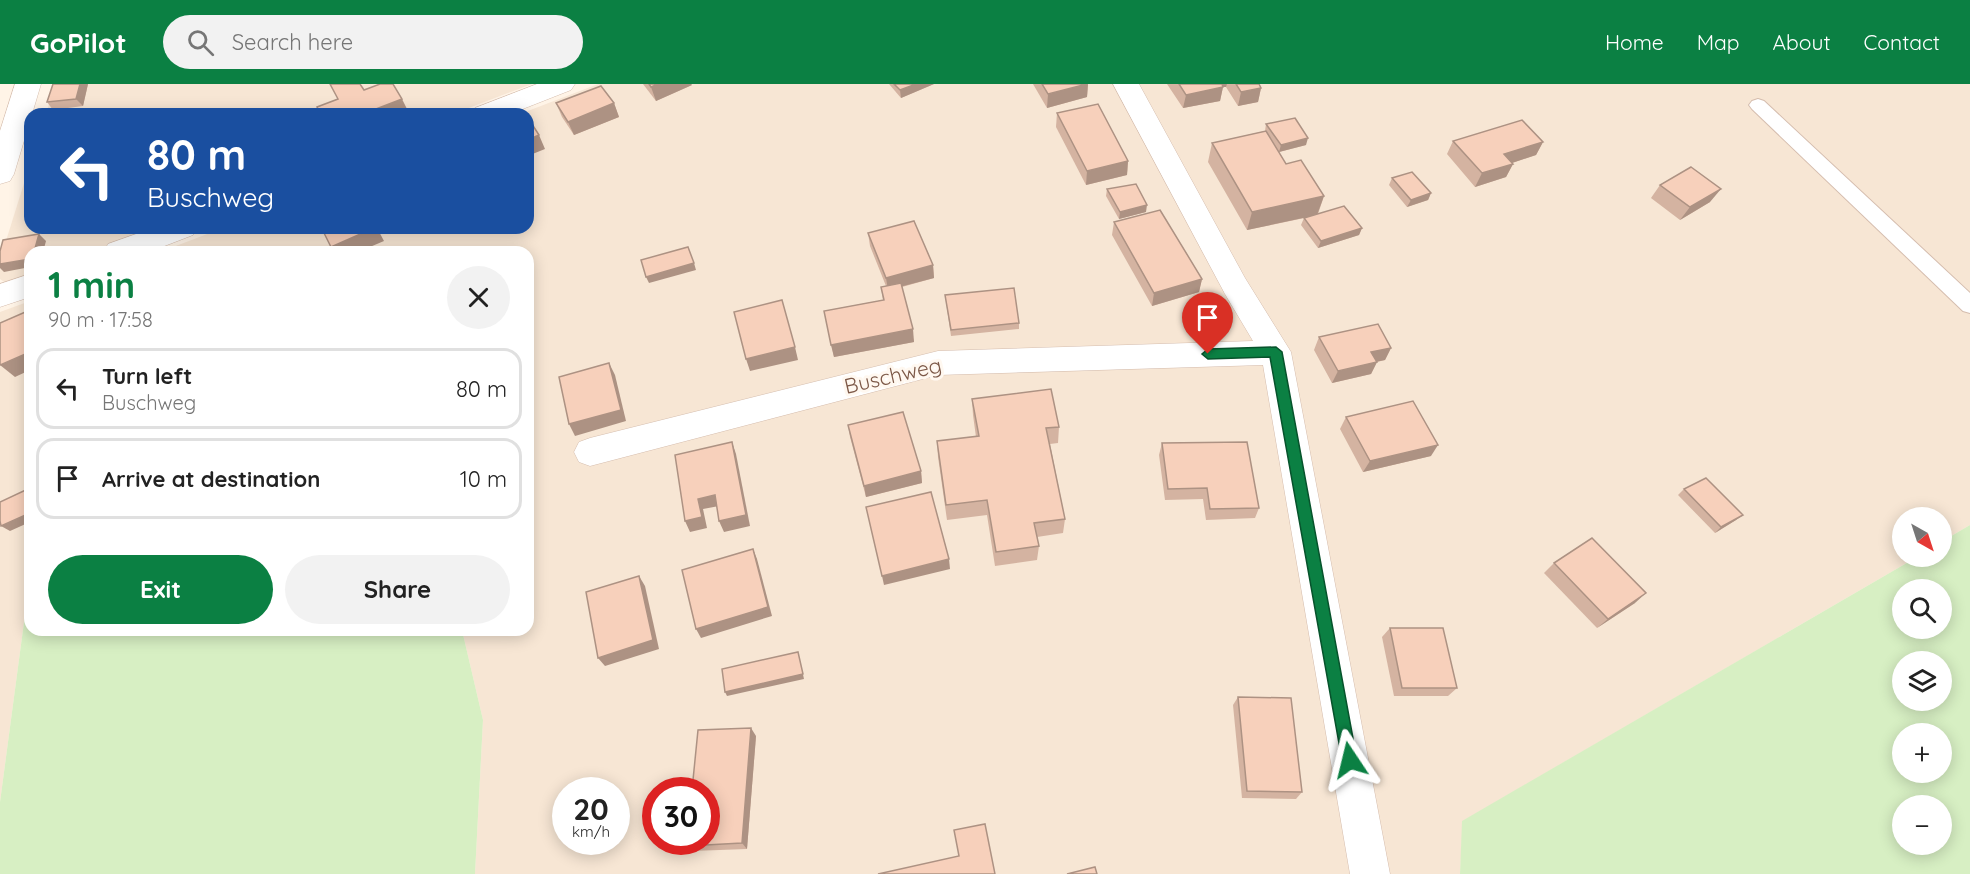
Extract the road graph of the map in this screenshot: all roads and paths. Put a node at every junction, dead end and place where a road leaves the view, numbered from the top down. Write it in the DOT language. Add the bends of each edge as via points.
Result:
graph roads {
  1 [pos="28,84"];
  2 [pos="562,84"];
  3 [pos="1126,84"];
  4 [pos="1758,105"];
  5 [pos="500,108"];
  6 [pos="0,174"];
  7 [pos="167,234"];
  8 [pos="134,246"];
  9 [pos="24,287"];
  10 [pos="0,296"];
  11 [pos="1970,305"];
  12 [pos="1276,352"];
  13 [pos="590,452"];
  14 [pos="1370,874"];
  1 -- 6 [label="street"];
  2 -- 5 [label="street"];
  3 -- 12 [label="street" via="1235,286"];
  4 -- 11 [label="lane"];
  7 -- 8 [label="street"];
  9 -- 10 [label="street"];
  12 -- 13 [label="street, Buschweg" via="938,363"];
  12 -- 14 [label="street"];
}
